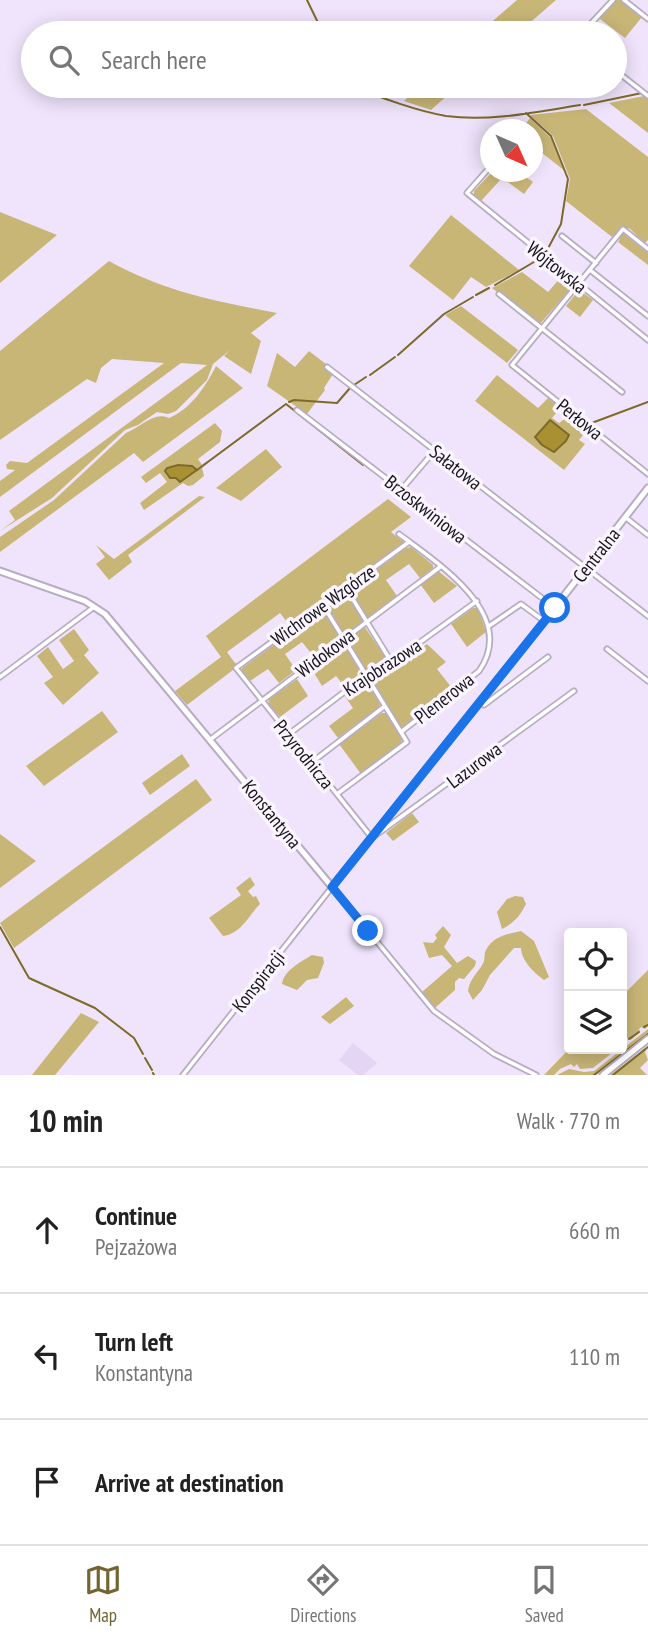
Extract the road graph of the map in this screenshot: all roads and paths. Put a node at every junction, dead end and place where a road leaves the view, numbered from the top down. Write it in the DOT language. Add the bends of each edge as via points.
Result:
graph roads {
  1 [pos="613,0"];
  2 [pos="624,0"];
  3 [pos="648,19"];
  4 [pos="593,21"];
  5 [pos="627,79"];
  6 [pos="648,96"];
  7 [pos="480,179"];
  8 [pos="562,236"];
  9 [pos="648,249"];
  10 [pos="596,263"];
  11 [pos="590,270"];
  12 [pos="577,284"];
  13 [pos="499,294"];
  14 [pos="648,316"];
  15 [pos="542,328"];
  16 [pos="648,340"];
  17 [pos="327,366"];
  18 [pos="622,392"];
  19 [pos="297,410"];
  20 [pos="435,450"];
  21 [pos="648,474"];
  22 [pos="648,488"];
  23 [pos="401,490"];
  24 [pos="625,517"];
  25 [pos="399,534"];
  26 [pos="648,535"];
  27 [pos="409,542"];
  28 [pos="440,567"];
  29 [pos="586,568"];
  30 [pos="0,571"];
  31 [pos="346,588"];
  32 [pos="477,601"];
  33 [pos="323,605"];
  34 [pos="96,606"];
  35 [pos="555,608"];
  36 [pos="648,616"];
  37 [pos="544,621"];
  38 [pos="366,622"];
  39 [pos="489,626"];
  40 [pos="344,639"];
  41 [pos="607,649"];
  42 [pos="548,657"];
  43 [pos="389,658"];
  44 [pos="236,668"];
  45 [pos="366,675"];
  46 [pos="0,677"];
  47 [pos="648,681"];
  48 [pos="574,691"];
  49 [pos="262,701"];
  50 [pos="480,703"];
  51 [pos="384,706"];
  52 [pos="401,732"];
  53 [pos="289,734"];
  54 [pos="211,739"];
  55 [pos="312,763"];
  56 [pos="337,794"];
  57 [pos="372,838"];
  58 [pos="332,887"];
  59 [pos="648,1038"];
  60 [pos="183,1075"];
  61 [pos="536,1075"];
  62 [pos="601,1075"];
  1 -- 4 [label="street"];
  2 -- 3 [label="street"];
  5 -- 6 [label="street"];
  7 -- 12 [label="street, Wójtowska" via="467,193"];
  8 -- 10 [label="street"];
  9 -- 10 [label="street" via="623,229"];
  10 -- 11 [label="street"];
  11 -- 12 [label="street"];
  11 -- 14 [label="street"];
  12 -- 15 [label="street"];
  12 -- 16 [label="street, Wójtowska"];
  13 -- 15 [label="street"];
  15 -- 18 [label="street"];
  15 -- 21 [label="street, Perłowa" via="512,365"];
  17 -- 20 [label="street, Sałatowa"];
  19 -- 23 [label="street, Brzoskwiniowa"];
  20 -- 23 [label="street"];
  20 -- 29 [label="street, Sałatowa"];
  22 -- 24 [label="street, Centralna"];
  23 -- 35 [label="street, Brzoskwiniowa"];
  24 -- 26 [label="street"];
  24 -- 29 [label="street, Centralna"];
  25 -- 27 [label="street"];
  27 -- 28 [label="street"];
  27 -- 31 [label="street, Wichrowe Wzgórze"];
  28 -- 32 [label="street"];
  28 -- 38 [label="street, Widokowa"];
  29 -- 35 [label="street, Centralna"];
  29 -- 36 [label="street, Sałatowa"];
  30 -- 34 [label="street, Konstantyna"];
  31 -- 33 [label="street, Wichrowe Wzgórze"];
  31 -- 38 [label="street"];
  32 -- 39 [label="street"];
  32 -- 43 [label="street, Krajobrazowa" via="394,661"];
  33 -- 40 [label="street"];
  33 -- 44 [label="street, Wichrowe Wzgórze"];
  34 -- 46 [label="street"];
  34 -- 54 [label="street, Konstantyna"];
  35 -- 37 [label="street, Centralna"];
  37 -- 39 [label="street" via="521,604"];
  37 -- 50 [label="street, Centralna"];
  38 -- 40 [label="street, Widokowa"];
  38 -- 43 [label="street"];
  39 -- 52 [label="street, Plenerowa" via="489,643 479,670"];
  40 -- 45 [label="street"];
  40 -- 49 [label="street, Widokowa"];
  41 -- 47 [label="street"];
  42 -- 50 [label="street" via="484,705"];
  43 -- 45 [label="street, Krajobrazowa"];
  44 -- 49 [label="street, Przyrodnicza"];
  45 -- 51 [label="street"];
  45 -- 53 [label="street, Krajobrazowa"];
  48 -- 57 [label="street, Lazurowa"];
  49 -- 53 [label="street, Przyrodnicza"];
  49 -- 54 [label="street, Widokowa"];
  50 -- 57 [label="street, Centralna"];
  51 -- 52 [label="street"];
  51 -- 55 [label="street"];
  52 -- 56 [label="street" via="407,743"];
  53 -- 55 [label="street, Przyrodnicza"];
  54 -- 58 [label="street, Konstantyna"];
  55 -- 56 [label="street, Przyrodnicza"];
  56 -- 57 [label="street, Przyrodnicza"];
  57 -- 58 [label="street, Centralna"];
  58 -- 60 [label="street, Konspiracji"];
  58 -- 61 [label="street, Konstantyna" via="434,1011 495,1054"];
  59 -- 62 [label="street"];
}
